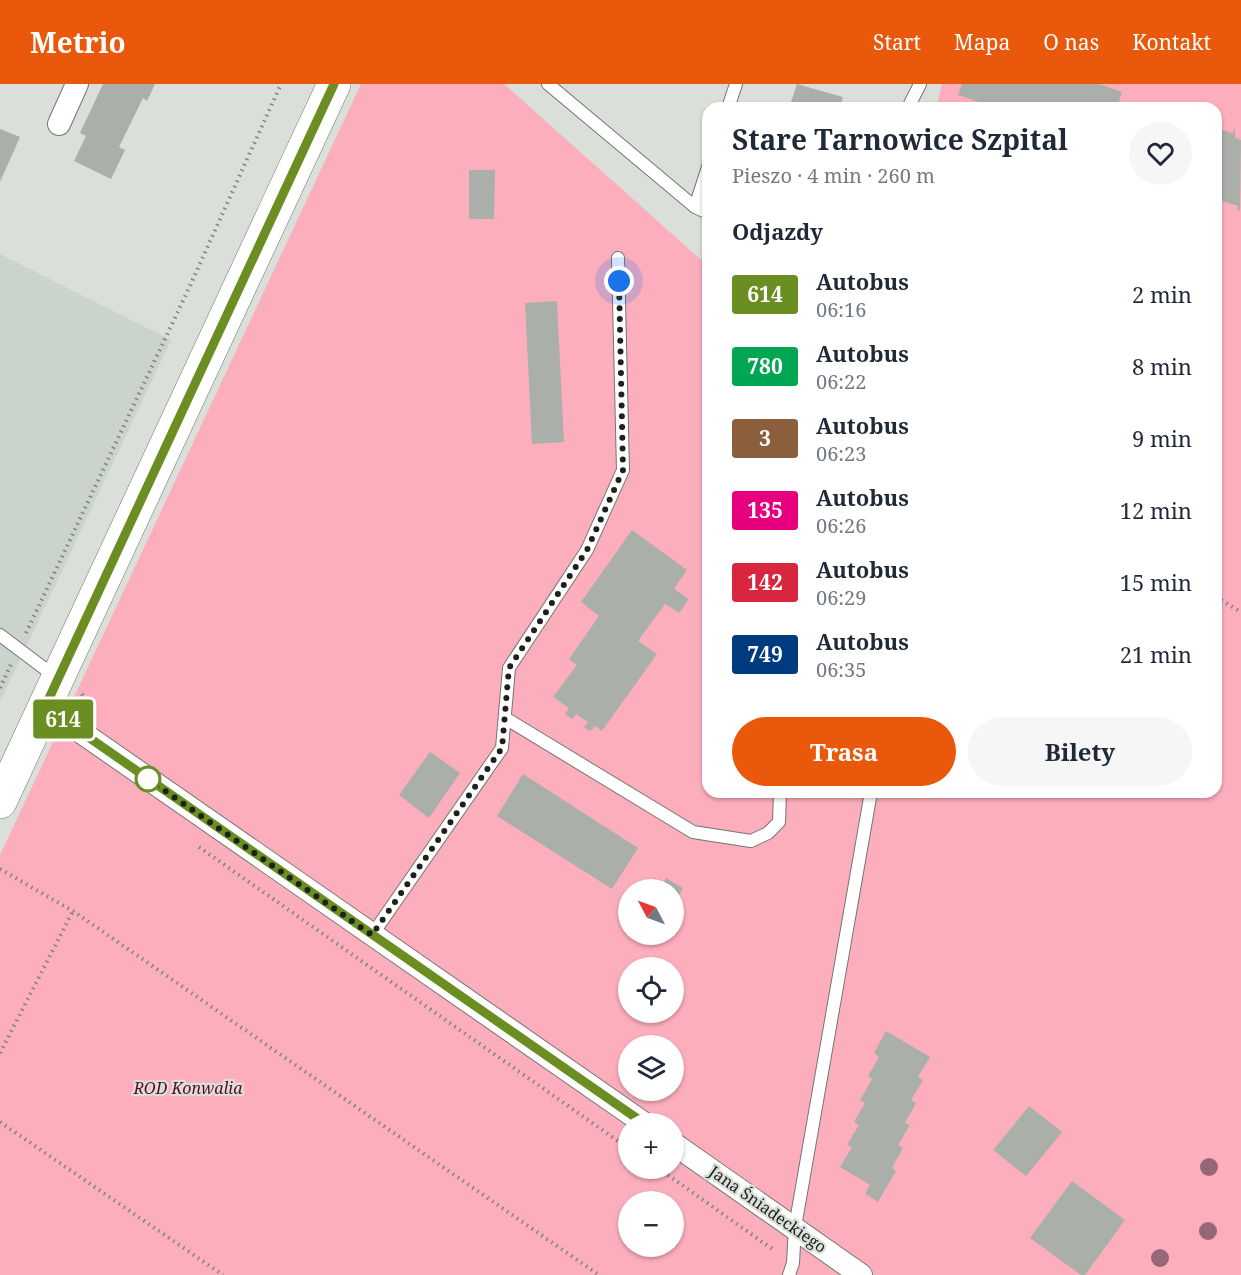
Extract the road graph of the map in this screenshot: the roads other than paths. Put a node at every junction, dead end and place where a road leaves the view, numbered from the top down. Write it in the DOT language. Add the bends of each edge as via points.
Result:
graph roads {
  1 [pos="77,84"];
  2 [pos="334,84"];
  3 [pos="548,84"];
  4 [pos="736,84"];
  5 [pos="920,84"];
  6 [pos="730,102"];
  7 [pos="911,102"];
  8 [pos="58,124"];
  9 [pos="702,185"];
  10 [pos="695,207"];
  11 [pos="702,210"];
  12 [pos="618,258"];
  13 [pos="0,635"];
  14 [pos="62,691"];
  15 [pos="505,718"];
  16 [pos="780,798"];
  17 [pos="870,798"];
  18 [pos="0,802"];
  19 [pos="372,935"];
  20 [pos="629,1113"];
  21 [pos="684,1151"];
  22 [pos="795,1227"];
  23 [pos="791,1269"];
  24 [pos="861,1275"];
  1 -- 8 [label="street"];
  2 -- 14 [label="street"];
  3 -- 10 [label="lane"];
  4 -- 6 [label="lane"];
  5 -- 7 [label="lane"];
  9 -- 10 [label="lane"];
  10 -- 11 [label="lane"];
  12 -- 15 [label="lane" via="623,470 587,550 509,668"];
  13 -- 14 [label="lane"];
  14 -- 18 [label="street"];
  14 -- 19 [label="street"];
  15 -- 16 [label="lane" via="693,832 751,840 768,833 779,822"];
  15 -- 19 [label="lane" via="502,748"];
  17 -- 22 [label="lane"];
  19 -- 20 [label="street"];
  21 -- 22 [label="street, Jana Śniadeckiego"];
  22 -- 23 [label="lane"];
  22 -- 24 [label="street, Jana Śniadeckiego"];
}
